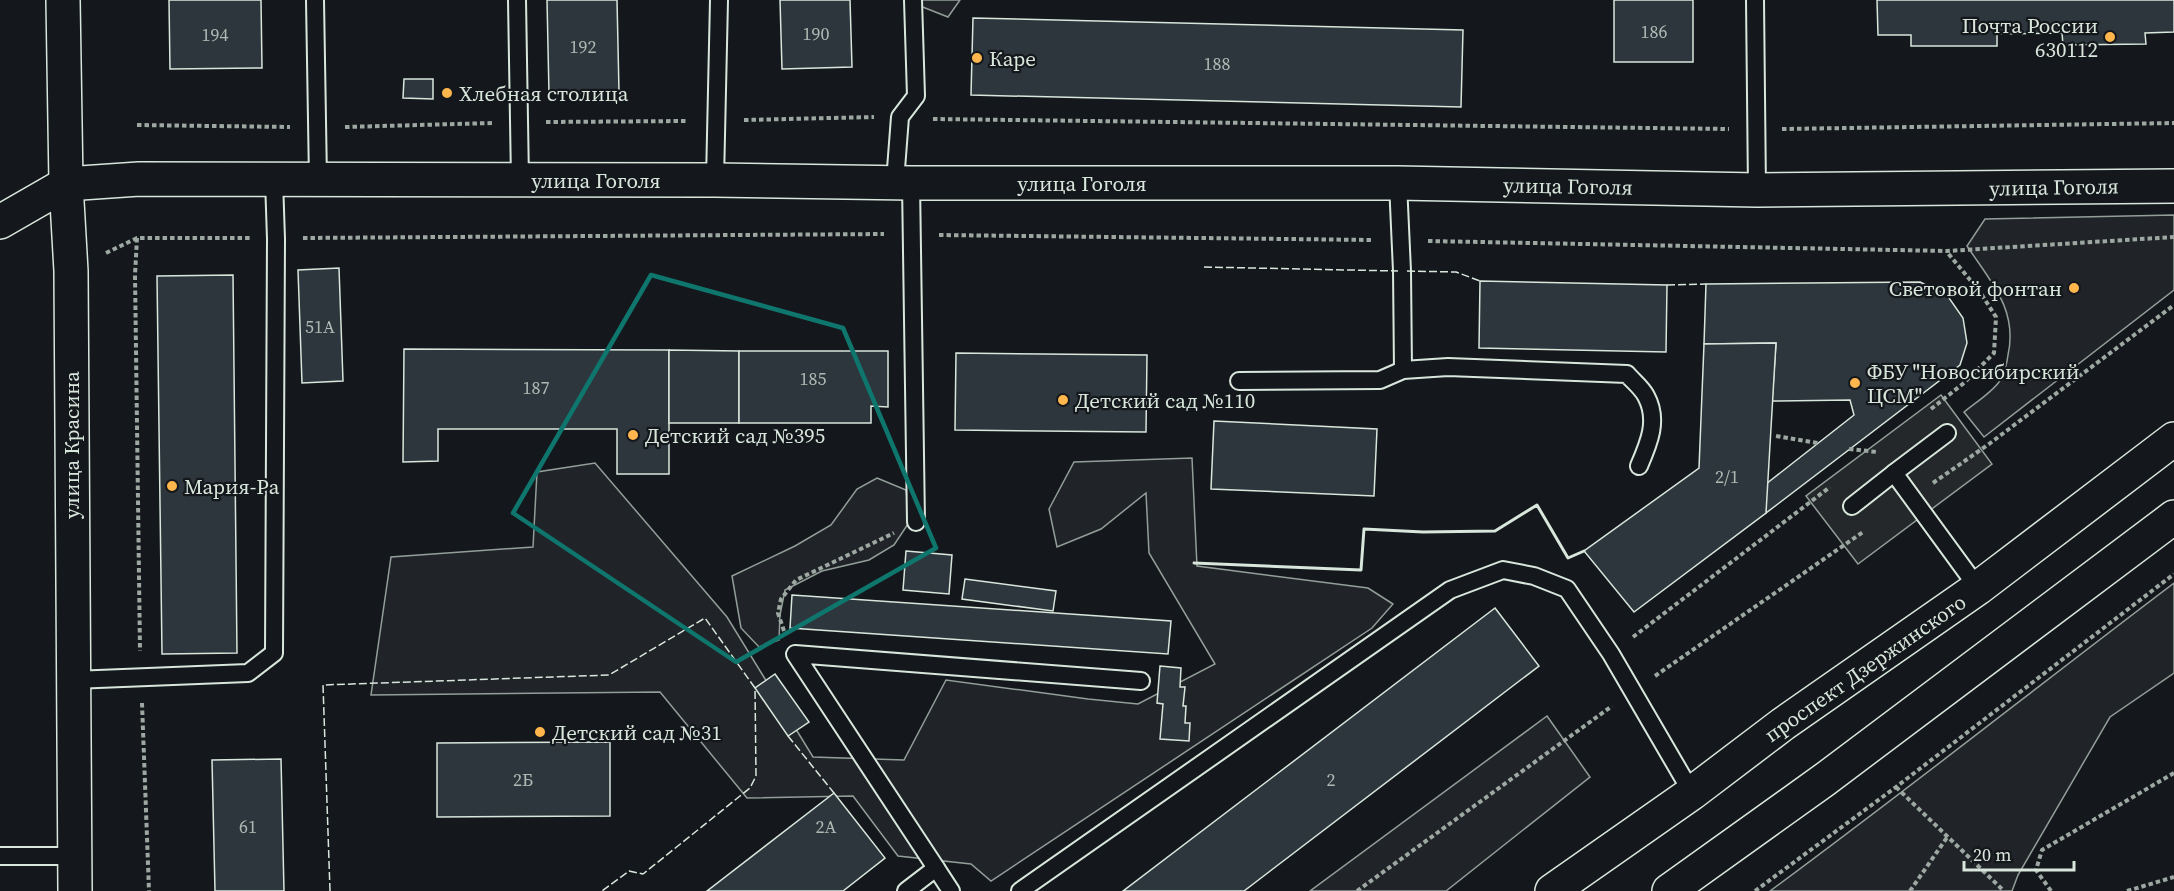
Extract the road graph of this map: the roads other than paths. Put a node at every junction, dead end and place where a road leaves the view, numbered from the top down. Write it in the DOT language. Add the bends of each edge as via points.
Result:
graph roads {
  1 [pos="63,0"];
  2 [pos="315,0"];
  3 [pos="517,0"];
  4 [pos="719,0"];
  5 [pos="913,0"];
  6 [pos="1755,0"];
  7 [pos="274,180"];
  8 [pos="318,180"];
  9 [pos="519,180"];
  10 [pos="715,180"];
  11 [pos="903,182"];
  12 [pos="1398,183"];
  13 [pos="66,184"];
  14 [pos="2174,186"];
  15 [pos="1757,190"];
  16 [pos="0,222"];
  17 [pos="1402,370"];
  18 [pos="1239,381"];
  19 [pos="1947,433"];
  20 [pos="2174,440"];
  21 [pos="1640,466"];
  22 [pos="1894,473"];
  23 [pos="1852,506"];
  24 [pos="2174,517"];
  25 [pos="916,522"];
  26 [pos="1978,588"];
  27 [pos="73,680"];
  28 [pos="1142,681"];
  29 [pos="1692,793"];
  30 [pos="0,856"];
  31 [pos="75,856"];
  32 [pos="936,868"];
  33 [pos="75,891"];
  34 [pos="906,891"];
  35 [pos="951,891"];
  36 [pos="1020,891"];
  37 [pos="1552,891"];
  38 [pos="1669,891"];
  1 -- 13 [label="main road, улица Красина"];
  2 -- 8 [label="lane"];
  3 -- 9 [label="lane"];
  4 -- 10 [label="lane"];
  5 -- 11 [label="lane" via="916,96 900,117"];
  6 -- 15 [label="lane"];
  7 -- 8 [label="main road, улица Гоголя"];
  7 -- 13 [label="main road, улица Гоголя" via="139,178"];
  7 -- 27 [label="lane" via="274,653 248,673"];
  8 -- 9 [label="main road, улица Гоголя"];
  9 -- 10 [label="main road, улица Гоголя"];
  10 -- 11 [label="main road, улица Гоголя"];
  11 -- 12 [label="main road, улица Гоголя"];
  11 -- 25 [label="lane" via="912,234"];
  12 -- 15 [label="main road, улица Гоголя"];
  12 -- 17 [label="lane"];
  13 -- 16 [label="main road, улица Гоголя"];
  13 -- 27 [label="main road, улица Красина" via="71,271"];
  14 -- 15 [label="main road, улица Гоголя"];
  17 -- 18 [label="lane" via="1380,380"];
  17 -- 21 [label="lane" via="1448,367 1627,374 1646,395 1653,415 1650,439"];
  19 -- 22 [label="lane"];
  20 -- 26 [label="main road, проспект Дзержинского"];
  22 -- 23 [label="lane"];
  22 -- 26 [label="lane"];
  24 -- 38 [label="main road" via="1824,780"];
  26 -- 29 [label="main road, проспект Дзержинского" via="1783,724"];
  27 -- 31 [label="main road, улица Красина"];
  28 -- 32 [label="lane" via="795,654"];
  29 -- 36 [label="lane" via="1611,654 1567,589 1534,576 1503,570 1450,590"];
  29 -- 37 [label="main road, проспект Дзержинского"];
  30 -- 31 [label="lane"];
  31 -- 33 [label="main road, улица Красина"];
  32 -- 34 [label="lane"];
  32 -- 35 [label="lane"];
}
